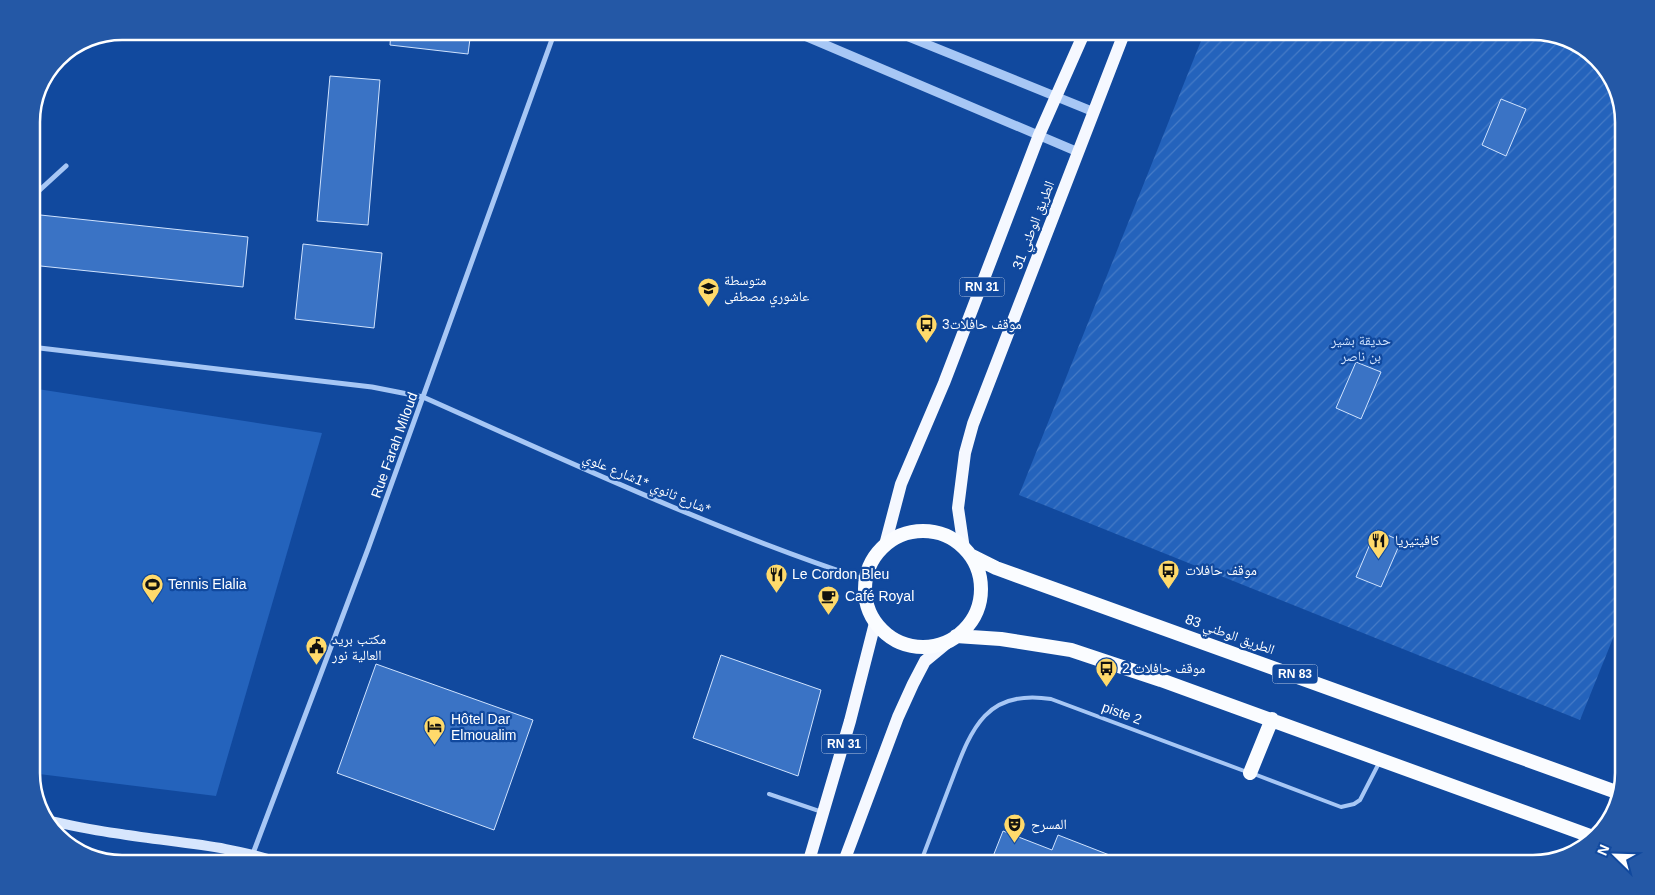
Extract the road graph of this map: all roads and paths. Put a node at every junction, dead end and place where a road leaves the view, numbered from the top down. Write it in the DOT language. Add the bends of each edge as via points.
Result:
graph roads {
  1 [pos="552,40"];
  2 [pos="813,40"];
  3 [pos="916,40"];
  4 [pos="1080,40"];
  5 [pos="1122,40"];
  6 [pos="1057,97"];
  7 [pos="1094,112"];
  8 [pos="1039,135"];
  9 [pos="1078,152"];
  10 [pos="66,166"];
  11 [pos="40,190"];
  12 [pos="40,348"];
  13 [pos="423,396"];
  14 [pos="885,545"];
  15 [pos="967,552"];
  16 [pos="866,580"];
  17 [pos="875,622"];
  18 [pos="952,639"];
  19 [pos="1272,719"];
  20 [pos="1382,759"];
  21 [pos="1250,773"];
  22 [pos="1613,791"];
  23 [pos="769,794"];
  24 [pos="824,813"];
  25 [pos="56,822"];
  26 [pos="1587,835"];
  27 [pos="252,853"];
  28 [pos="258,855"];
  29 [pos="811,855"];
  30 [pos="846,855"];
  31 [pos="923,855"];
  1 -- 13 [label="street, Rue Farah Miloud"];
  2 -- 8 [label="street"];
  3 -- 6 [label="street"];
  4 -- 6 [label="main road, RN 31"];
  5 -- 7 [label="main road, الطريق الوطني 31"];
  6 -- 7 [label="street"];
  6 -- 8 [label="main road, RN 31"];
  7 -- 9 [label="main road, الطريق الوطني 31"];
  8 -- 9 [label="street"];
  8 -- 14 [label="main road, RN 31" via="944,383 901,484"];
  9 -- 15 [label="main road, الطريق الوطني 31" via="973,424 965,453 958,508"];
  10 -- 11 [label="street"];
  12 -- 13 [label="street, شارع ثانوي *1شارع علوي*"];
  13 -- 16 [label="street, شارع ثانوي *1شارع علوي*" via="721,527"];
  13 -- 27 [label="street, Rue Farah Miloud"];
  14 -- 15 [label="highway" via="902,534 921,531 941,533 958,542"];
  14 -- 16 [label="highway" via="874,557"];
  15 -- 18 [label="highway" via="978,571 981,589 978,608 969,624"];
  15 -- 22 [label="highway, الطريق الوطني 83 / RN 83" via="996,568"];
  16 -- 17 [label="highway" via="867,604"];
  17 -- 18 [label="highway" via="890,637 908,645 928,647"];
  17 -- 24 [label="main road, RN 31"];
  18 -- 19 [label="highway" via="1001,639 1071,650"];
  18 -- 30 [label="main road, RN 31" via="925,661 913,684"];
  19 -- 20 [label="highway"];
  19 -- 21 [label="highway"];
  20 -- 21 [label="lane, piste 2" via="1360,800 1341,807"];
  20 -- 26 [label="highway"];
  21 -- 31 [label="lane, piste 2" via="1051,699 1020,698 992,710 971,732"];
  23 -- 24 [label="lane"];
  24 -- 29 [label="main road, RN 31"];
  25 -- 27 [label="main road"];
  27 -- 28 [label="main road"];
}
